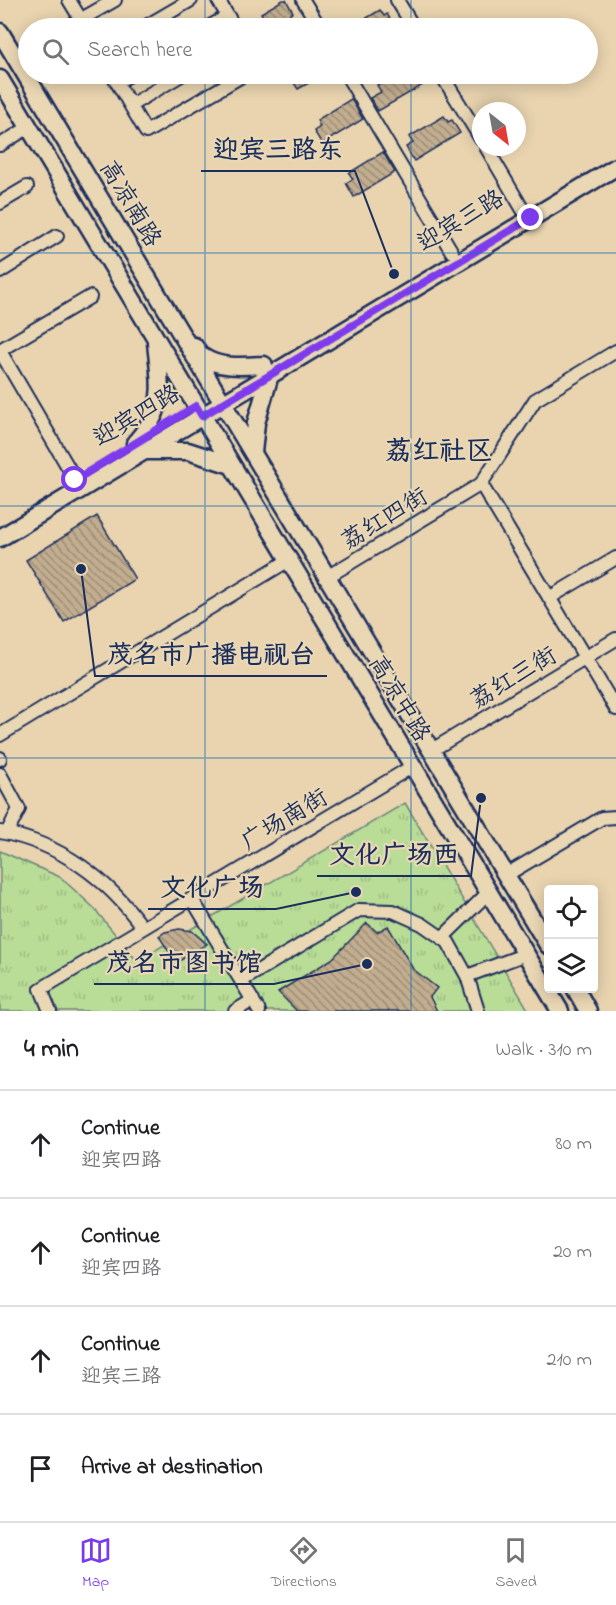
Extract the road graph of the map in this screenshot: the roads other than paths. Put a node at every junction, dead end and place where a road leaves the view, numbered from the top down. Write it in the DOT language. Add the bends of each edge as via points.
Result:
graph roads {
  1 [pos="69,0"];
  2 [pos="115,0"];
  3 [pos="191,0"];
  4 [pos="218,0"];
  5 [pos="303,0"];
  6 [pos="397,0"];
  7 [pos="228,16"];
  8 [pos="80,18"];
  9 [pos="91,18"];
  10 [pos="160,18"];
  11 [pos="224,18"];
  12 [pos="314,18"];
  13 [pos="408,18"];
  14 [pos="0,32"];
  15 [pos="18,50"];
  16 [pos="0,79"];
  17 [pos="39,84"];
  18 [pos="119,84"];
  19 [pos="166,84"];
  20 [pos="228,84"];
  21 [pos="352,84"];
  22 [pos="447,84"];
  23 [pos="131,105"];
  24 [pos="472,124"];
  25 [pos="29,127"];
  26 [pos="0,145"];
  27 [pos="616,154"];
  28 [pos="491,156"];
  29 [pos="616,167"];
  30 [pos="27,187"];
  31 [pos="0,203"];
  32 [pos="523,210"];
  33 [pos="57,236"];
  34 [pos="452,252"];
  35 [pos="137,260"];
  36 [pos="0,272"];
  37 [pos="116,273"];
  38 [pos="90,297"];
  39 [pos="178,327"];
  40 [pos="156,339"];
  41 [pos="0,350"];
  42 [pos="616,351"];
  43 [pos="267,370"];
  44 [pos="209,404"];
  45 [pos="140,447"];
  46 [pos="253,453"];
  47 [pos="231,465"];
  48 [pos="75,480"];
  49 [pos="481,484"];
  50 [pos="292,519"];
  51 [pos="0,525"];
  52 [pos="272,531"];
  53 [pos="0,538"];
  54 [pos="616,558"];
  55 [pos="289,560"];
  56 [pos="327,577"];
  57 [pos="549,598"];
  58 [pos="616,639"];
  59 [pos="585,658"];
  60 [pos="616,709"];
  61 [pos="0,735"];
  62 [pos="432,750"];
  63 [pos="413,766"];
  64 [pos="0,774"];
  65 [pos="616,817"];
  66 [pos="4,833"];
  67 [pos="506,874"];
  68 [pos="489,892"];
  69 [pos="192,899"];
  70 [pos="143,928"];
  71 [pos="442,938"];
  72 [pos="545,939"];
  73 [pos="526,954"];
  74 [pos="543,970"];
  75 [pos="467,976"];
  76 [pos="241,981"];
  77 [pos="578,993"];
  78 [pos="256,1006"];
  79 [pos="50,1011"];
  80 [pos="235,1011"];
  81 [pos="478,1011"];
  82 [pos="560,1011"];
  83 [pos="588,1011"];
  1 -- 8 [label="street"];
  2 -- 9 [label="street"];
  3 -- 10 [label="street"];
  4 -- 7 [label="street"];
  5 -- 12 [label="street"];
  6 -- 13 [label="street"];
  7 -- 11 [label="street"];
  14 -- 15 [label="main road, 高凉南路"];
  16 -- 25 [label="main road, 高凉南路"];
  17 -- 35 [label="main road, 高凉南路"];
  18 -- 23 [label="street"];
  19 -- 23 [label="street"];
  20 -- 23 [label="street" via="146,132"];
  21 -- 34 [label="street"];
  22 -- 24 [label="street"];
  25 -- 26 [label="street"];
  25 -- 37 [label="main road, 高凉南路"];
  27 -- 32 [label="main road, 迎宾三路"];
  28 -- 32 [label="street"];
  29 -- 43 [label="main road, 迎宾三路"];
  30 -- 31 [label="street"];
  32 -- 34 [label="main road, 迎宾三路"];
  33 -- 36 [label="street"];
  34 -- 43 [label="main road, 迎宾三路"];
  35 -- 37 [label="main road"];
  35 -- 39 [label="main road, 高凉南路"];
  37 -- 40 [label="main road, 高凉南路"];
  38 -- 41 [label="street"];
  39 -- 43 [label="main road" via="204,357"];
  39 -- 44 [label="main road, 高凉南路"];
  40 -- 44 [label="main road, 高凉南路"];
  40 -- 45 [label="main road" via="160,391 157,410"];
  41 -- 48 [label="street"];
  42 -- 49 [label="street, 荔红四街" via="535,400"];
  43 -- 44 [label="main road, 迎宾三路"];
  43 -- 46 [label="main road"];
  44 -- 45 [label="main road, 迎宾四路"];
  44 -- 46 [label="main road, 高凉中路"];
  44 -- 47 [label="main road, 高凉中路"];
  45 -- 47 [label="main road" via="188,451"];
  45 -- 48 [label="main road, 迎宾四路"];
  45 -- 53 [label="main road, 迎宾四路"];
  46 -- 50 [label="main road, 高凉中路"];
  47 -- 52 [label="main road, 高凉中路"];
  48 -- 51 [label="main road, 迎宾四路"];
  49 -- 56 [label="street, 荔红四街"];
  49 -- 57 [label="street"];
  50 -- 52 [label="main road"];
  50 -- 56 [label="main road, 高凉中路"];
  52 -- 55 [label="main road, 高凉中路"];
  54 -- 57 [label="street"];
  55 -- 61 [label="street"];
  55 -- 63 [label="main road, 高凉中路"];
  56 -- 62 [label="main road, 高凉中路"];
  57 -- 59 [label="street"];
  58 -- 59 [label="street, 荔红三街"];
  59 -- 60 [label="street"];
  59 -- 62 [label="street, 荔红三街"];
  62 -- 67 [label="main road, 高凉中路"];
  63 -- 68 [label="main road, 高凉中路"];
  63 -- 69 [label="street, 广场南街"];
  64 -- 66 [label="street" via="19,809"];
  65 -- 67 [label="street" via="602,818"];
  66 -- 70 [label="street" via="43,845 84,868 120,898"];
  67 -- 72 [label="main road, 高凉中路"];
  68 -- 71 [label="street"];
  68 -- 73 [label="main road, 高凉中路"];
  69 -- 70 [label="street, 广场南街"];
  69 -- 76 [label="street"];
  70 -- 79 [label="street, 广场南街" via="41,989"];
  71 -- 75 [label="street"];
  71 -- 76 [label="street" via="393,911 359,910"];
  73 -- 74 [label="main road, 高凉中路"];
  73 -- 75 [label="street"];
  74 -- 82 [label="main road, 高凉中路"];
  75 -- 81 [label="street"];
  76 -- 78 [label="street"];
  77 -- 83 [label="main road"];
  78 -- 80 [label="street"];
}
